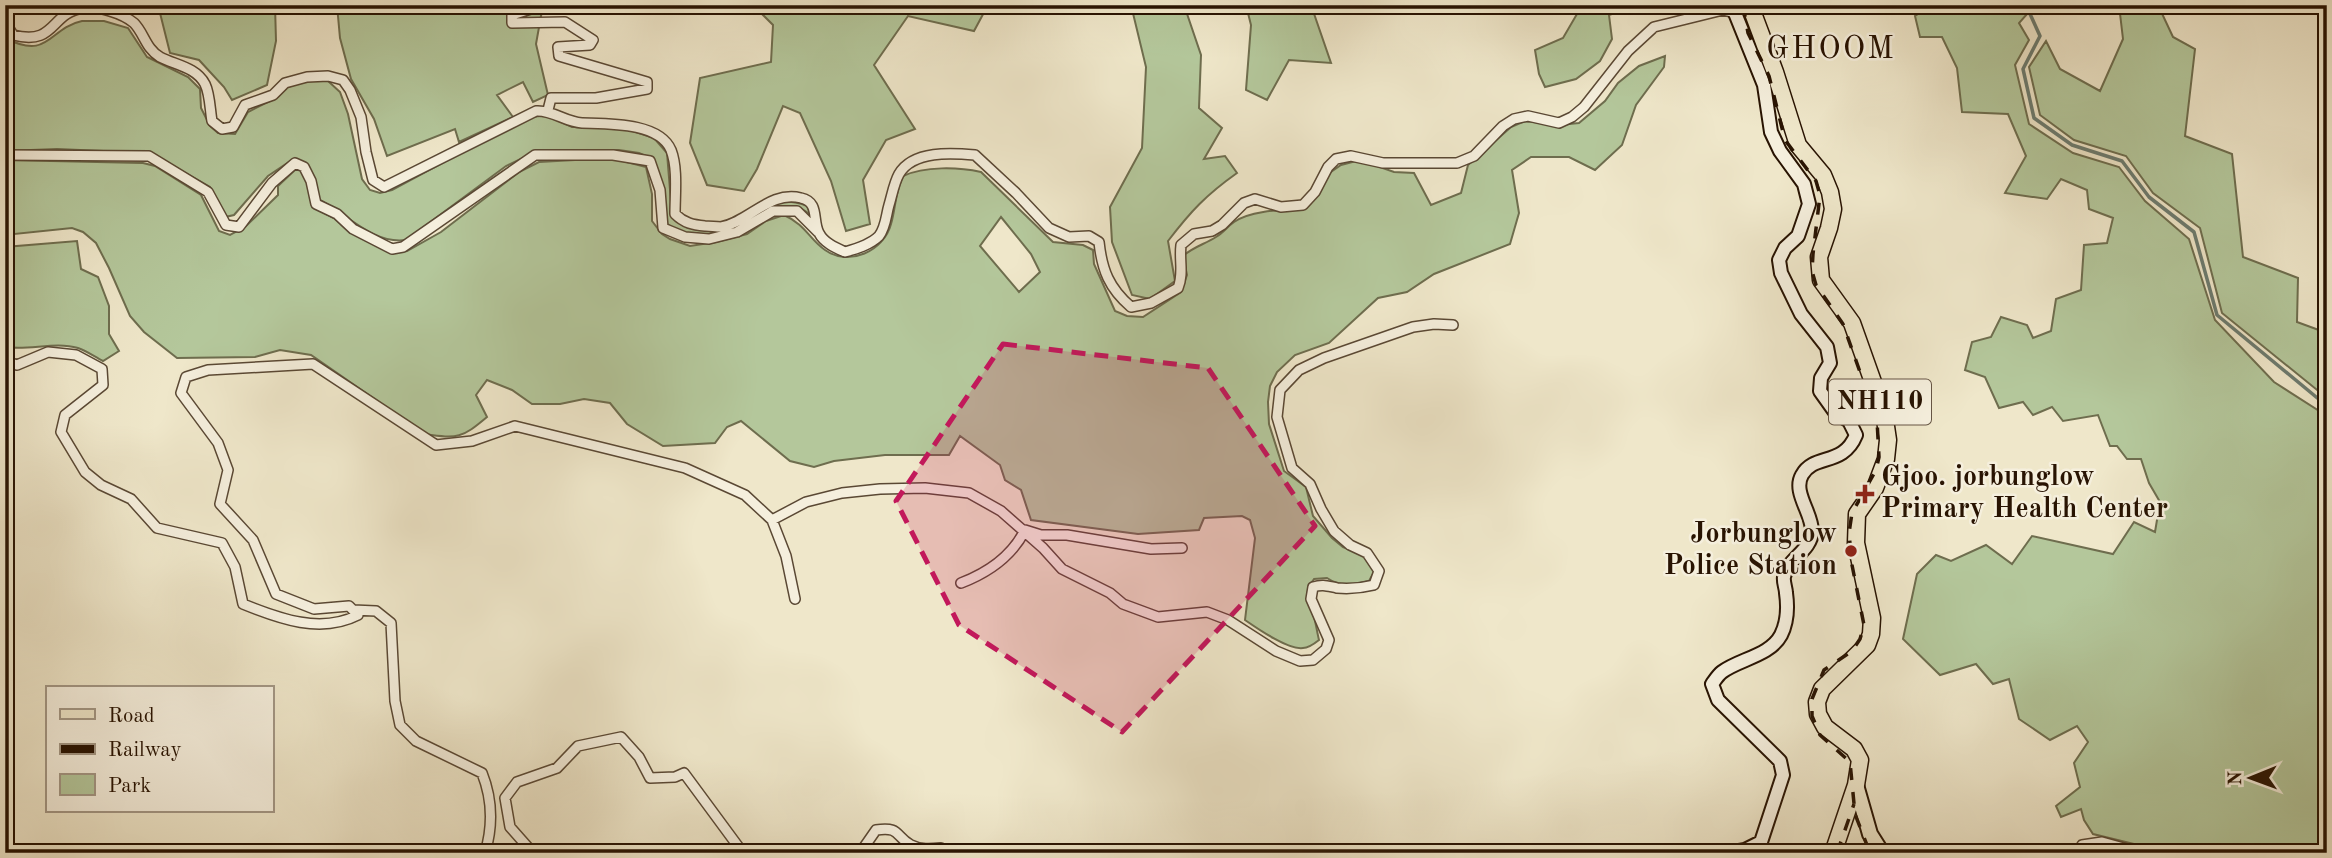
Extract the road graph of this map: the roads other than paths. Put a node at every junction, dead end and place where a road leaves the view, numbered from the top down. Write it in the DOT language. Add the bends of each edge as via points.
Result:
graph roads {
  1 [pos="543,5"];
  2 [pos="1749,5"];
  3 [pos="1735,13"];
  4 [pos="5,17"];
  5 [pos="548,110"];
  6 [pos="5,155"];
  7 [pos="818,232"];
  8 [pos="1452,325"];
  9 [pos="5,361"];
  10 [pos="772,520"];
  11 [pos="1025,530"];
  12 [pos="1182,548"];
  13 [pos="961,583"];
  14 [pos="795,599"];
  15 [pos="353,610"];
  16 [pos="1856,785"];
  17 [pos="485,853"];
  18 [pos="533,853"];
  19 [pos="743,853"];
  20 [pos="860,853"];
  21 [pos="946,853"];
  22 [pos="1727,853"];
  23 [pos="1833,853"];
  24 [pos="1882,853"];
  25 [pos="2094,853"];
  26 [pos="2142,853"];
  1 -- 5 [label="street" via="512,15 512,23 565,22 593,40 590,45 558,47 559,57 647,82 647,89 596,98 551,98"];
  2 -- 3 [label="main road"];
  2 -- 16 [label="highway, NH110" via="1798,145 1823,175 1830,192 1833,209 1819,257 1821,280 1852,323 1884,413 1888,440 1875,488 1857,514 1856,543 1872,618 1871,634 1867,645 1822,690 1817,702 1825,726 1854,749 1860,760"];
  3 -- 7 [label="street" via="1723,10 1654,27 1572,117 1559,123 1528,116 1514,119 1474,156 1457,163 1383,163 1351,156 1336,159 1328,167 1303,205 1281,207 1255,199 1244,203 1222,225 1194,234 1181,245 1183,274 1178,288 1151,303 1131,307 1106,278 1099,242 1049,228 975,155 933,155 900,171 885,224 879,236 862,247 845,252"];
  3 -- 22 [label="main road" via="1763,85 1771,132 1804,184 1809,204 1798,236 1779,260 1781,273 1801,314 1827,347 1830,363 1821,378 1821,391 1856,435 1839,456 1810,466 1801,476 1812,531 1784,577 1788,608 1780,637 1766,650 1720,673 1712,684 1718,700 1780,761 1783,775 1761,842"];
  4 -- 5 [label="street" via="13,35 27,38 41,37 69,11 86,7 124,17 135,24 144,43 158,56 195,72 205,84 212,121 222,129 233,127 245,105 273,94 285,83 307,77 343,80 361,117 373,180 384,187 536,111"];
  5 -- 7 [label="street" via="578,123 641,128 664,139 674,166 675,214 683,221 720,227 762,205 799,197 815,210"];
  6 -- 7 [label="street" via="149,156 208,192 226,225 239,227 272,183 295,163 304,167 316,204 392,249 403,247 535,155 613,155 650,161 660,190 663,228 685,237 709,239 737,232 773,211 797,211"];
  8 -- 11 [label="street" via="1413,327 1324,358 1299,370 1280,390 1277,417 1292,468 1310,484 1334,531 1367,553 1379,571 1374,585 1313,587 1311,599 1329,640 1313,660 1300,661 1276,651 1207,612 1158,617 1123,604 1062,569"];
  9 -- 15 [label="street" via="18,365 48,352 76,355 102,369 103,385 65,415 61,432 85,472 131,499 157,528 222,543 235,567 243,604 275,617 318,625 345,622 358,615"];
  10 -- 11 [label="street" via="806,502 842,493 925,488 969,494"];
  10 -- 14 [label="street"];
  10 -- 15 [label="street" via="745,495 685,468 515,426 472,441 436,445 313,365 208,370 186,377 181,393 218,443 228,470 220,504 253,540 276,594 314,609 349,606"];
  11 -- 12 [label="street" via="1041,536 1067,535 1152,549"];
  11 -- 13 [label="street" via="1001,560"];
  15 -- 17 [label="street" via="376,611 391,622 400,725 416,741 482,773 490,794 490,838"];
  16 -- 23 [label="highway, NH110"];
  16 -- 24 [label="main road" via="1870,834"];
  18 -- 19 [label="street" via="510,827 506,798 517,782 556,768 578,746 621,737 650,778 684,773"];
  20 -- 21 [label="street" via="876,830 886,828 898,832 909,845 941,848"];
  25 -- 26 [label="street" via="2082,845 2102,842"];
}
